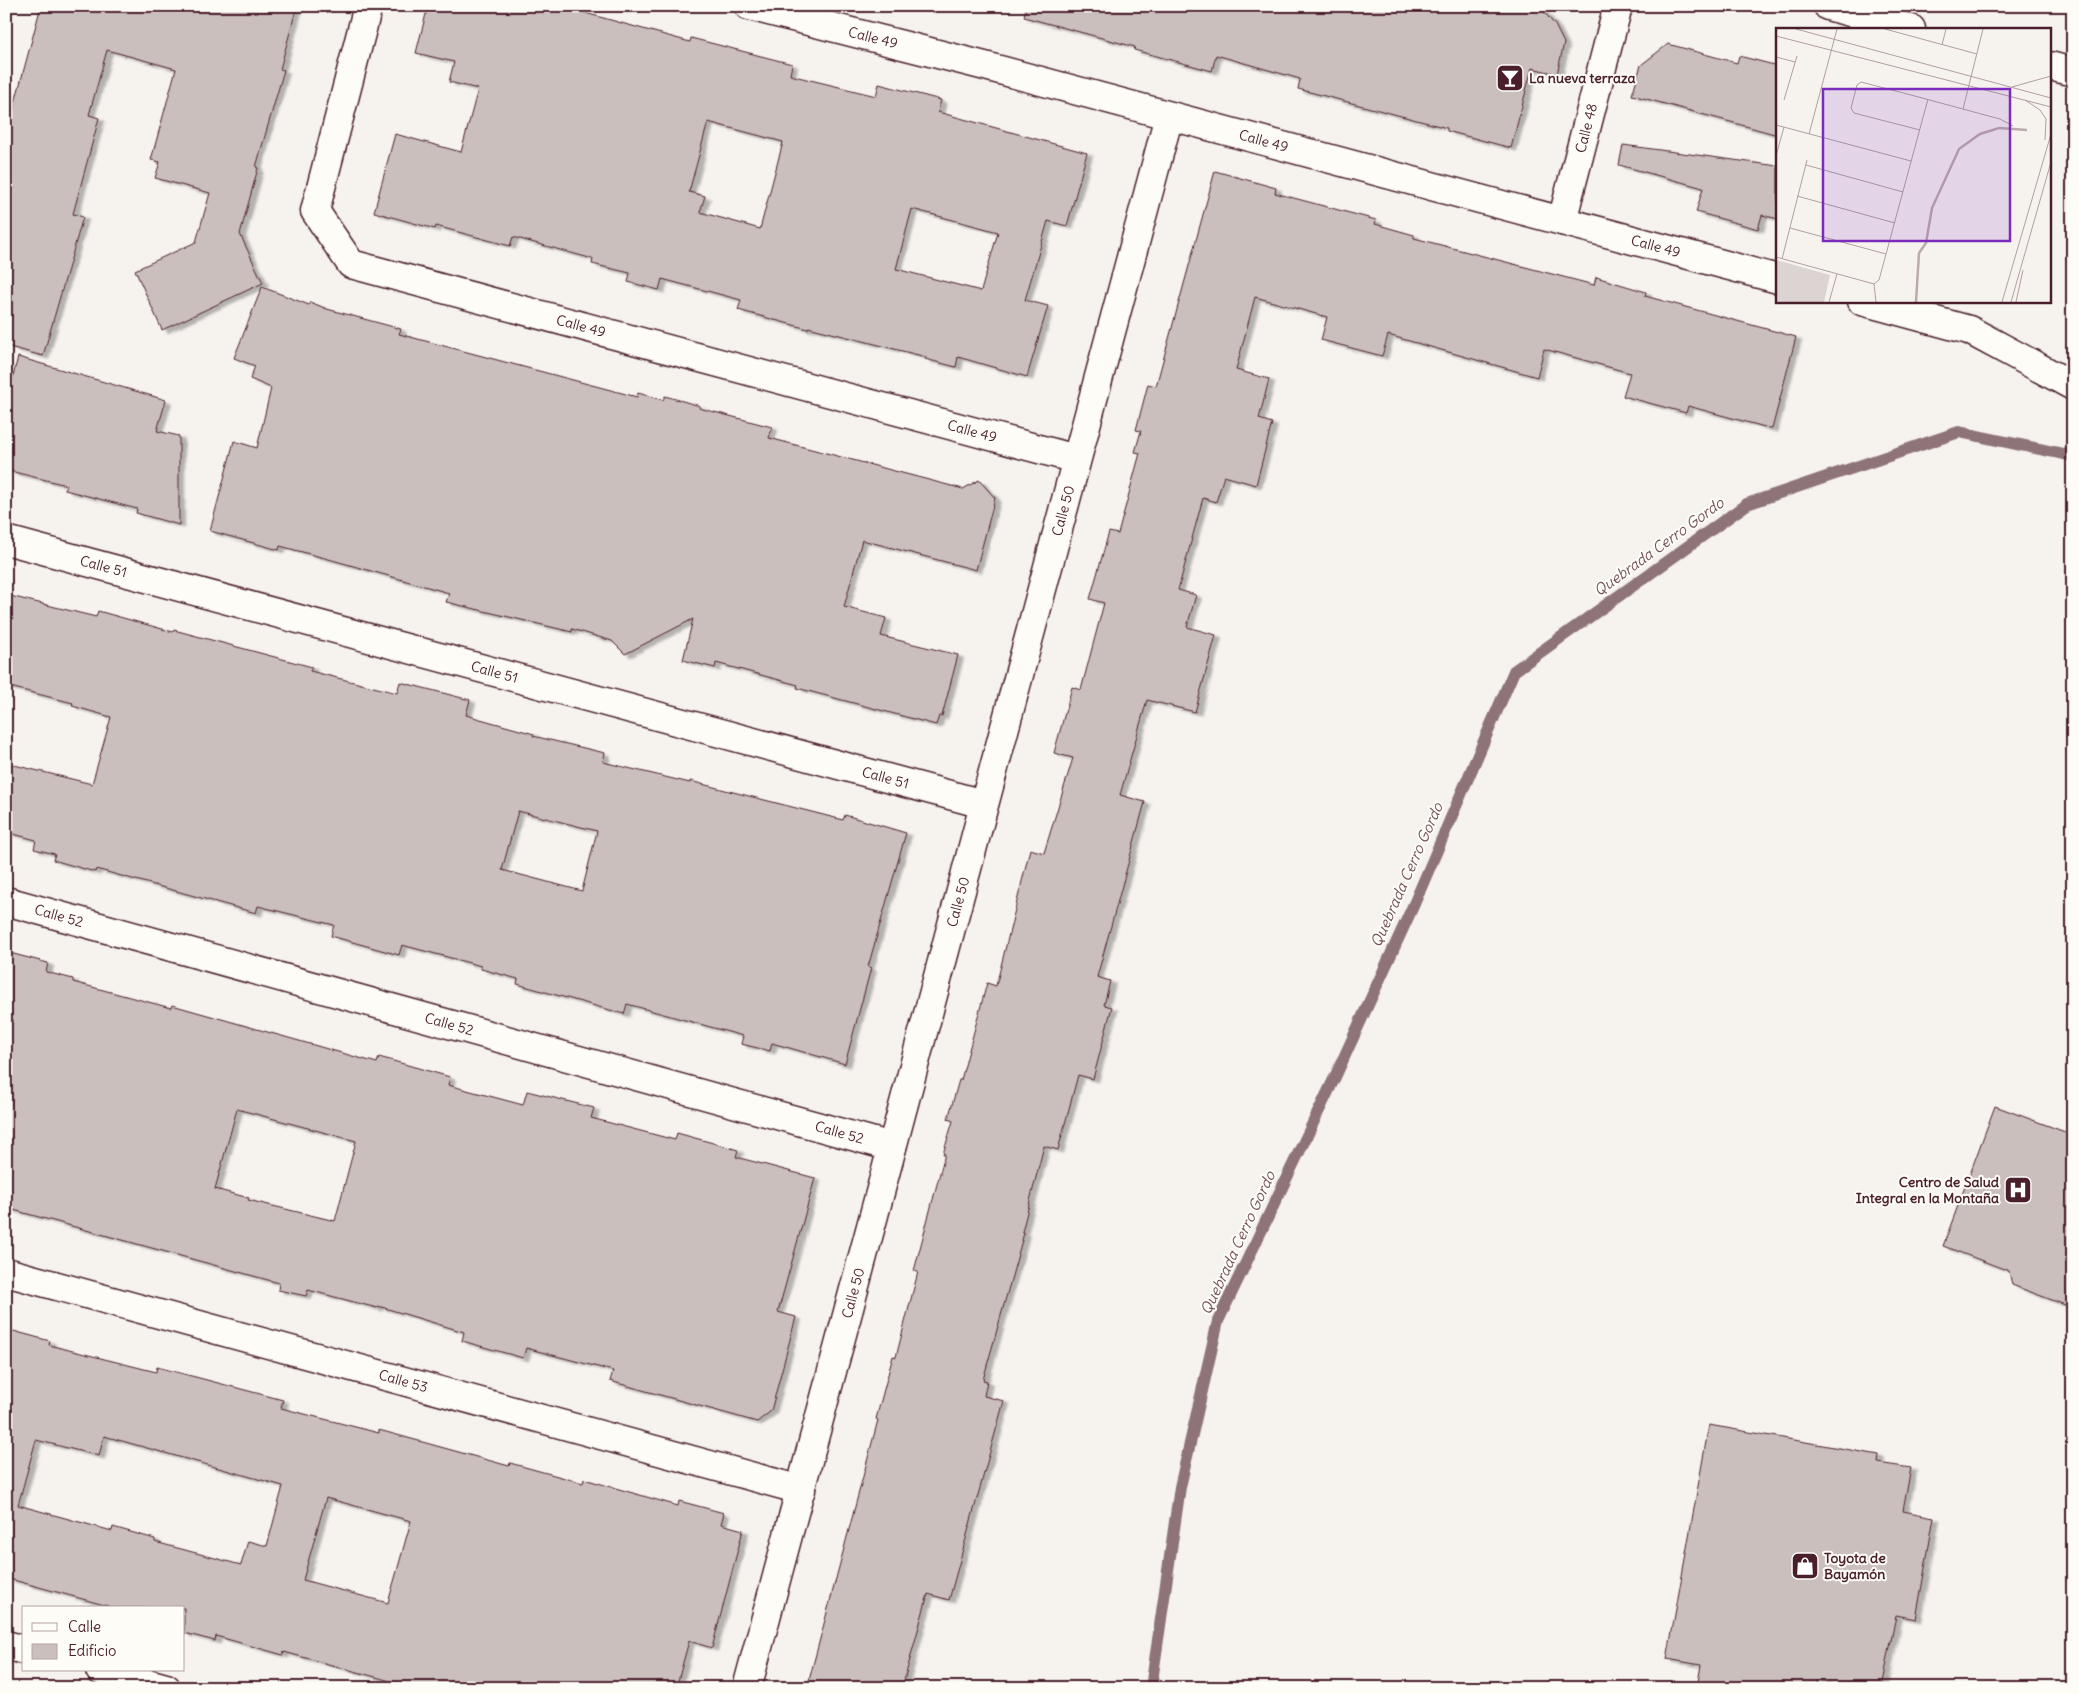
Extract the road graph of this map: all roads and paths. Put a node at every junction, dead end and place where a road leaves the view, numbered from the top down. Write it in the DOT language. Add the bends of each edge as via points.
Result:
graph roads {
  1 [pos="368,6"];
  2 [pos="749,6"];
  3 [pos="1618,6"];
  4 [pos="1828,6"];
  5 [pos="1908,28"];
  6 [pos="2052,67"];
  7 [pos="2073,72"];
  8 [pos="1169,116"];
  9 [pos="1562,221"];
  10 [pos="1776,278"];
  11 [pos="1866,302"];
  12 [pos="2073,386"];
  13 [pos="1076,459"];
  14 [pos="6,540"];
  15 [pos="983,804"];
  16 [pos="6,901"];
  17 [pos="892,1147"];
  18 [pos="6,1272"];
  19 [pos="801,1490"];
  20 [pos="6,1645"];
  21 [pos="22,1649"];
  22 [pos="107,1672"];
  23 [pos="166,1688"];
  24 [pos="747,1688"];
  1 -- 13 [label="street, Calle 49" via="315,211 351,264"];
  2 -- 8 [label="street, Calle 49"];
  3 -- 9 [label="street, Calle 48"];
  4 -- 5 [label="street"];
  6 -- 7 [label="street"];
  8 -- 9 [label="street, Calle 49"];
  8 -- 13 [label="street, Calle 50"];
  9 -- 10 [label="street, Calle 49"];
  11 -- 12 [label="street" via="1969,330"];
  13 -- 15 [label="street, Calle 50"];
  14 -- 15 [label="street, Calle 51"];
  15 -- 17 [label="street, Calle 50"];
  16 -- 17 [label="street, Calle 52"];
  17 -- 19 [label="street, Calle 50"];
  18 -- 19 [label="street, Calle 53"];
  19 -- 24 [label="street, Calle 50"];
  20 -- 21 [label="street"];
  22 -- 23 [label="street"];
}
